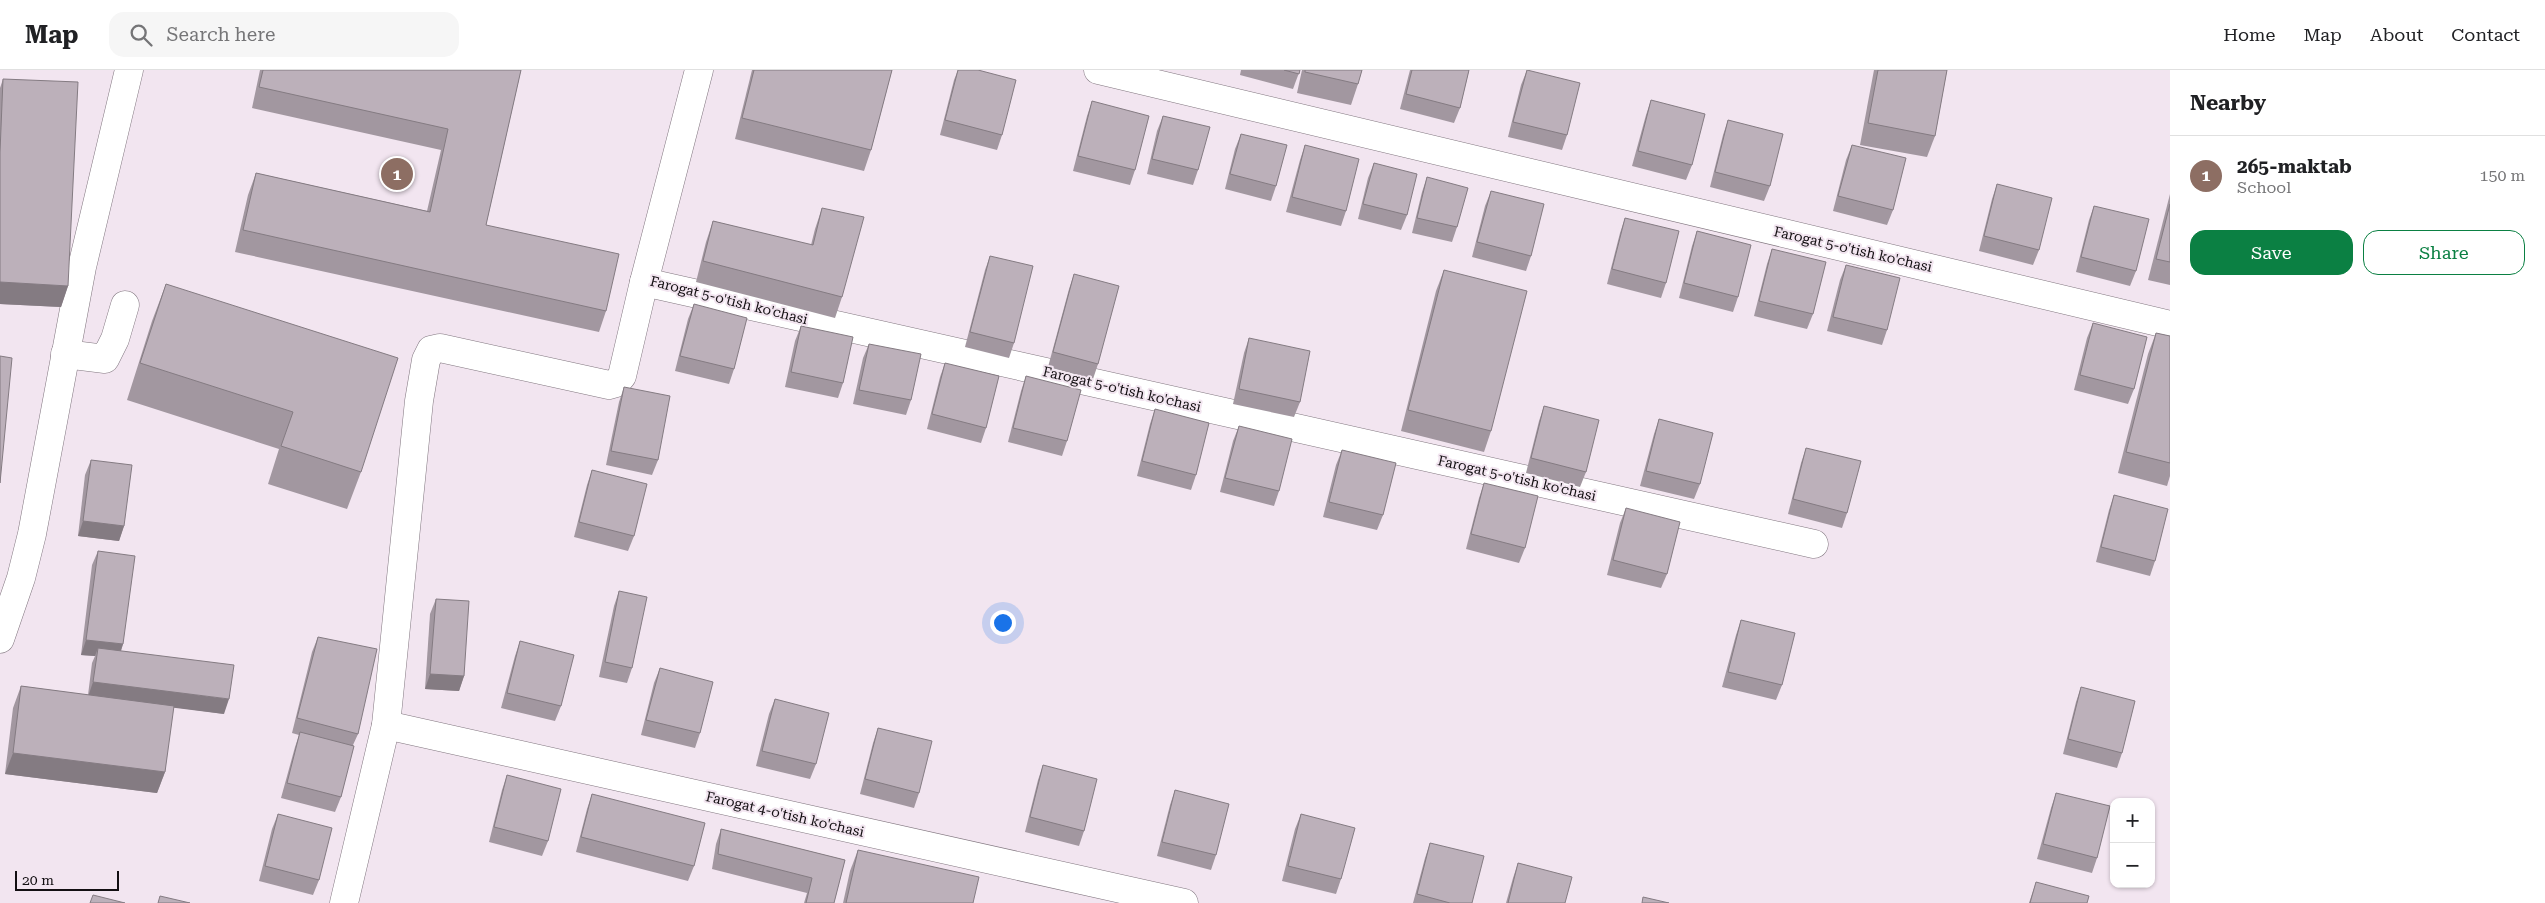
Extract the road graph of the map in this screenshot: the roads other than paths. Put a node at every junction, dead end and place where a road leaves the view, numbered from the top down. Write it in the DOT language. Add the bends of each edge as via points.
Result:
graph roads {
  1 [pos="129,70"];
  2 [pos="698,70"];
  3 [pos="1098,70"];
  4 [pos="644,282"];
  5 [pos="125,305"];
  6 [pos="2170,325"];
  7 [pos="65,354"];
  8 [pos="1814,544"];
  9 [pos="0,639"];
  10 [pos="386,725"];
  11 [pos="344,903"];
  12 [pos="1184,903"];
  1 -- 7 [label="street" via="82,267"];
  2 -- 4 [label="street, Farogat 5-o'tish ko'chasi"];
  3 -- 6 [label="street, Farogat 5-o'tish ko'chasi"];
  4 -- 8 [label="street, Farogat 5-o'tish ko'chasi"];
  4 -- 10 [label="street" via="622,376 616,383 609,385 440,348 431,350 426,360 419,401"];
  5 -- 7 [label="street" via="115,340 105,359"];
  7 -- 9 [label="street" via="32,534"];
  10 -- 11 [label="street"];
  10 -- 12 [label="street, Farogat 4-o'tish ko'chasi"];
}
